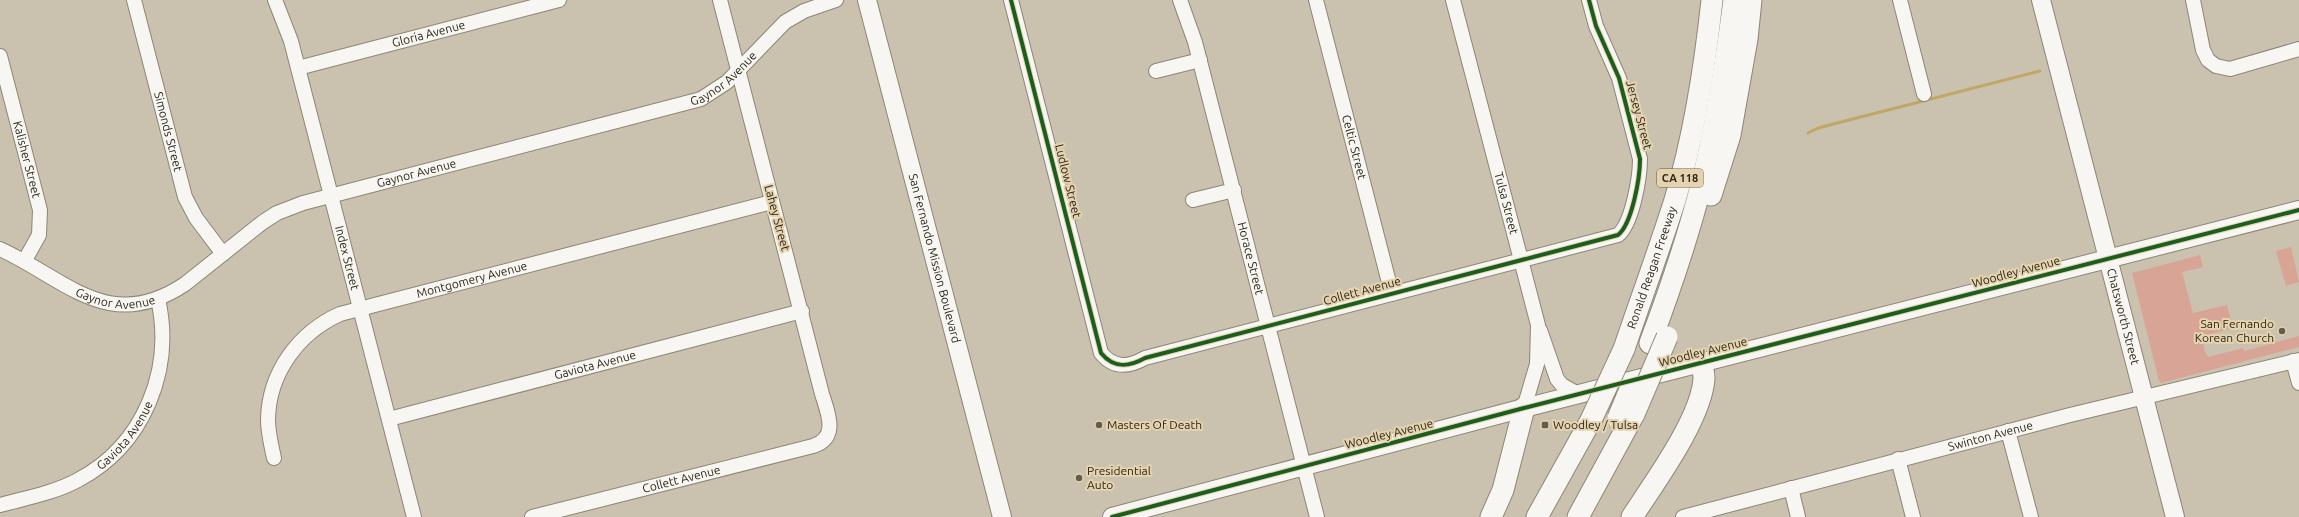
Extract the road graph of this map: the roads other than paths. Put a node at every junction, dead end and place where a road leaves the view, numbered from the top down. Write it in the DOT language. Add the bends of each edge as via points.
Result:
graph roads {
  1 [pos="134,0"];
  2 [pos="275,0"];
  3 [pos="559,0"];
  4 [pos="720,0"];
  5 [pos="836,0"];
  6 [pos="867,0"];
  7 [pos="1011,0"];
  8 [pos="1180,0"];
  9 [pos="1316,0"];
  10 [pos="1453,0"];
  11 [pos="1589,0"];
  12 [pos="1712,0"];
  13 [pos="1734,0"];
  14 [pos="1751,0"];
  15 [pos="1900,0"];
  16 [pos="2041,0"];
  17 [pos="2193,0"];
  18 [pos="2299,49"];
  19 [pos="0,56"];
  20 [pos="1200,60"];
  21 [pos="298,68"];
  22 [pos="738,71"];
  23 [pos="1156,71"];
  24 [pos="1924,94"];
  25 [pos="1234,190"];
  26 [pos="330,197"];
  27 [pos="1193,200"];
  28 [pos="772,202"];
  29 [pos="2299,210"];
  30 [pos="1618,235"];
  31 [pos="0,249"];
  32 [pos="223,254"];
  33 [pos="2109,258"];
  34 [pos="25,260"];
  35 [pos="1520,260"];
  36 [pos="1392,294"];
  37 [pos="158,299"];
  38 [pos="360,309"];
  39 [pos="802,311"];
  40 [pos="1538,325"];
  41 [pos="1269,326"];
  42 [pos="1659,340"];
  43 [pos="2296,361"];
  44 [pos="1702,363"];
  45 [pos="1112,364"];
  46 [pos="2299,383"];
  47 [pos="1578,394"];
  48 [pos="2145,397"];
  49 [pos="1524,408"];
  50 [pos="1626,416"];
  51 [pos="388,419"];
  52 [pos="2008,431"];
  53 [pos="827,436"];
  54 [pos="274,458"];
  55 [pos="1898,459"];
  56 [pos="1304,466"];
  57 [pos="1790,488"];
  58 [pos="0,505"];
  59 [pos="414,517"];
  60 [pos="532,517"];
  61 [pos="1002,517"];
  62 [pos="1112,517"];
  63 [pos="1317,517"];
  64 [pos="1491,517"];
  65 [pos="1537,517"];
  66 [pos="1566,517"];
  67 [pos="1578,517"];
  68 [pos="1632,517"];
  69 [pos="1683,517"];
  70 [pos="1798,517"];
  71 [pos="1913,517"];
  72 [pos="2030,517"];
  73 [pos="2176,517"];
  1 -- 32 [label="street, Simonds Street" via="185,197 196,218"];
  2 -- 21 [label="street, Index Street"];
  3 -- 21 [label="street, Gloria Avenue"];
  4 -- 22 [label="street, Lahey Street"];
  5 -- 22 [label="street, Gaynor Avenue" via="804,11 785,22"];
  6 -- 61 [label="main road, San Fernando Mission Boulevard"];
  7 -- 45 [label="street, Ludlow Street" via="1101,353"];
  8 -- 20 [label="street, Horace Street"];
  9 -- 36 [label="street, Celtic Street"];
  10 -- 35 [label="street, Tulsa Street"];
  11 -- 30 [label="street, Jersey Street" via="1596,26 1619,78 1640,159 1628,224"];
  12 -- 65 [label="highway, Ronald Reagan Freeway / CA 118, bridge" via="1693,124 1675,199 1624,349 1591,420"];
  13 -- 42 [label="highway, CA 118" via="1727,56 1702,181"];
  14 -- 42 [label="highway, CA 118" via="1747,39 1730,135"];
  15 -- 24 [label="street"];
  16 -- 33 [label="main road, Chatsworth Street"];
  17 -- 18 [label="street" via="2203,50 2208,60 2216,66 2230,69"];
  19 -- 34 [label="street, Kalisher Street" via="40,210 39,235"];
  20 -- 23 [label="street"];
  20 -- 25 [label="street, Horace Street"];
  21 -- 26 [label="street, Index Street"];
  22 -- 26 [label="street, Gaynor Avenue" via="714,92 685,105"];
  22 -- 28 [label="street, Lahey Street"];
  25 -- 27 [label="street"];
  25 -- 41 [label="street, Horace Street"];
  26 -- 32 [label="street, Gaynor Avenue" via="303,203 277,213"];
  26 -- 38 [label="street, Index Street"];
  28 -- 38 [label="street, Montgomery Avenue"];
  28 -- 39 [label="street, Lahey Street"];
  29 -- 33 [label="main road, Woodley Avenue"];
  30 -- 35 [label="street, Collett Avenue"];
  31 -- 34 [label="street, Gaynor Avenue"];
  32 -- 37 [label="street, Gaynor Avenue" via="185,284"];
  33 -- 44 [label="main road, Woodley Avenue"];
  33 -- 48 [label="main road, Chatsworth Street"];
  34 -- 37 [label="street, Gaynor Avenue" via="90,299 116,304"];
  35 -- 36 [label="street, Collett Avenue"];
  35 -- 40 [label="street, Tulsa Street"];
  36 -- 41 [label="street, Collett Avenue"];
  37 -- 58 [label="street, Gaviota Avenue" via="163,336 158,376 142,417 123,444 94,471 77,481 54,491"];
  38 -- 51 [label="street, Index Street"];
  38 -- 54 [label="street, Montgomery Avenue" via="327,320 312,331 287,357 279,370 273,384 268,420"];
  39 -- 51 [label="street, Gaviota Avenue"];
  39 -- 53 [label="street, Lahey Street" via="831,421"];
  40 -- 47 [label="street" via="1557,379"];
  40 -- 49 [label="street, Tulsa Street" via="1537,364"];
  41 -- 45 [label="street, Collett Avenue" via="1145,358 1127,366"];
  41 -- 56 [label="street, Horace Street"];
  42 -- 50 [label="highway, CA 118, bridge"];
  43 -- 46 [label="street"];
  43 -- 48 [label="street, Swinton Avenue"];
  44 -- 47 [label="main road, Woodley Avenue"];
  44 -- 68 [label="highway" via="1704,378 1690,421 1680,442"];
  47 -- 49 [label="main road, Woodley Avenue"];
  48 -- 52 [label="street, Swinton Avenue"];
  48 -- 73 [label="main road, Chatsworth Street"];
  49 -- 56 [label="main road, Woodley Avenue"];
  49 -- 64 [label="highway" via="1503,490"];
  50 -- 66 [label="highway, CA 118"];
  50 -- 67 [label="highway, CA 118"];
  51 -- 59 [label="street, Index Street"];
  52 -- 55 [label="street, Swinton Avenue"];
  52 -- 72 [label="street"];
  53 -- 60 [label="street, Collett Avenue" via="818,445"];
  55 -- 57 [label="street, Swinton Avenue"];
  55 -- 71 [label="street"];
  56 -- 62 [label="main road, Woodley Avenue"];
  56 -- 63 [label="street, Horace Street"];
  57 -- 69 [label="street, Swinton Avenue"];
  57 -- 70 [label="street"];
}
